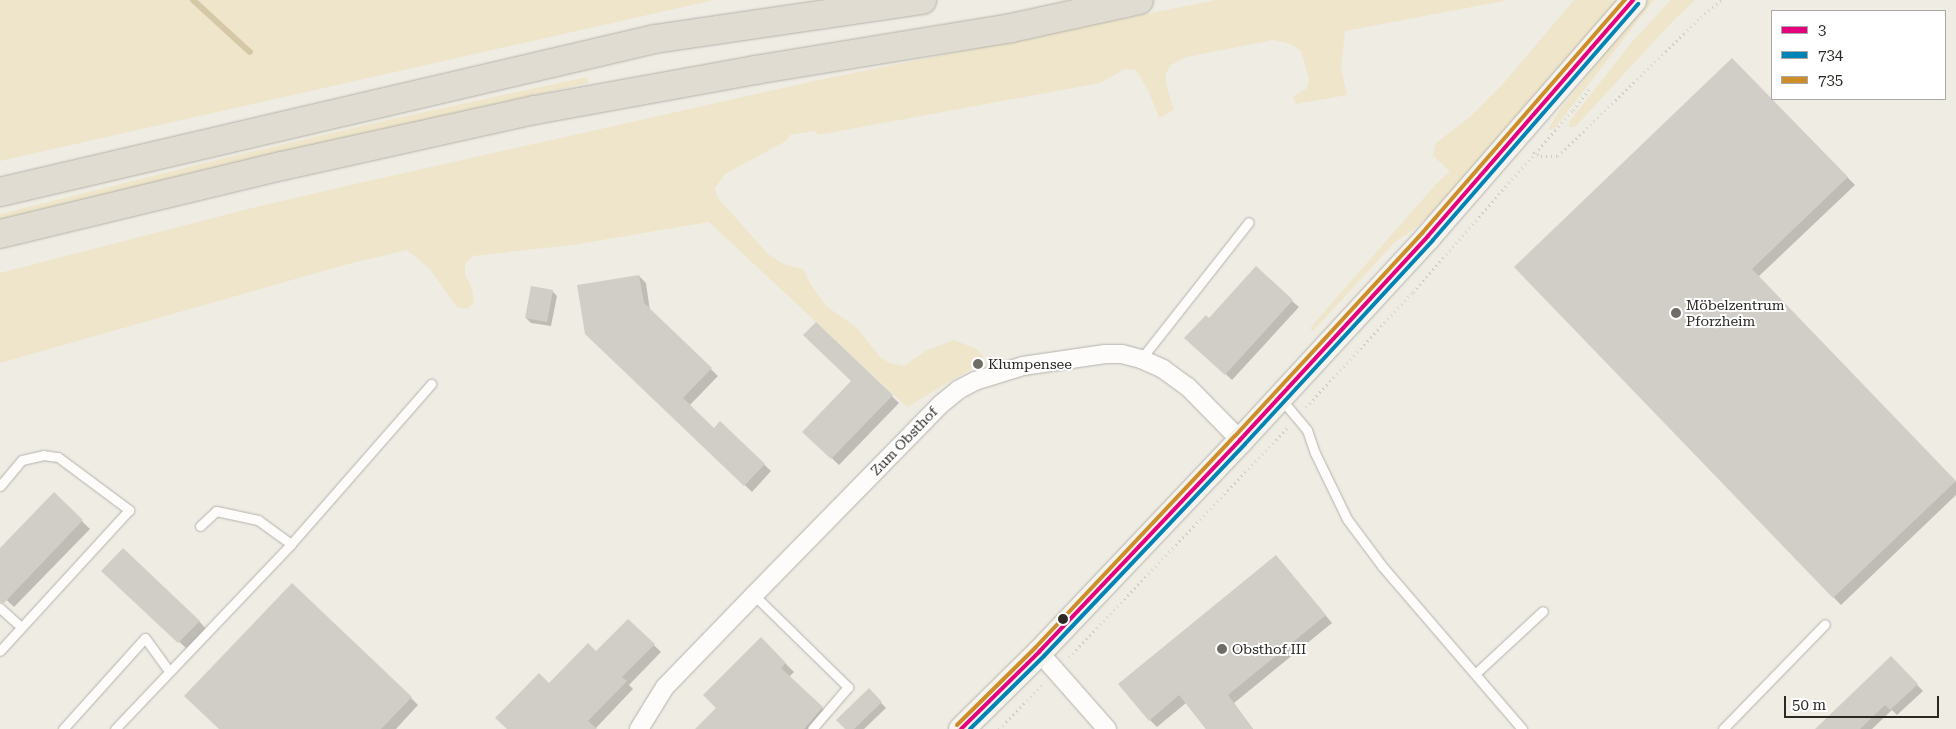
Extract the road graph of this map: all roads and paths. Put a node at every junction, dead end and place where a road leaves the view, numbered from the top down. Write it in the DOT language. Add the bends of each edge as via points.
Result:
graph roads {
  1 [pos="922,0"];
  2 [pos="1139,0"];
  3 [pos="1633,0"];
  4 [pos="1722,0"];
  5 [pos="1514,135"];
  6 [pos="0,192"];
  7 [pos="1249,222"];
  8 [pos="0,234"];
  9 [pos="1141,359"];
  10 [pos="431,384"];
  11 [pos="1279,396"];
  12 [pos="1240,440"];
  13 [pos="0,486"];
  14 [pos="200,526"];
  15 [pos="291,544"];
  16 [pos="754,595"];
  17 [pos="0,608"];
  18 [pos="1543,611"];
  19 [pos="1825,624"];
  20 [pos="22,627"];
  21 [pos="0,650"];
  22 [pos="1039,652"];
  23 [pos="169,671"];
  24 [pos="1476,673"];
  25 [pos="63,729"];
  26 [pos="115,729"];
  27 [pos="639,729"];
  28 [pos="812,729"];
  29 [pos="961,729"];
  30 [pos="1107,729"];
  31 [pos="1522,729"];
  32 [pos="1723,729"];
  1 -- 6 [label="highway" via="655,39"];
  2 -- 8 [label="highway" via="1011,28 535,110 282,166"];
  3 -- 5 [label="street"];
  4 -- 5 [label="path" via="1558,156 1541,156 1527,149"];
  5 -- 11 [label="street" via="1428,236"];
  7 -- 9 [label="lane"];
  9 -- 12 [label="street, Zum Obsthof" via="1163,369 1188,387"];
  9 -- 16 [label="street, Zum Obsthof" via="1105,354 1024,366 994,374 958,390"];
  10 -- 15 [label="lane"];
  11 -- 12 [label="street"];
  11 -- 24 [label="lane" via="1308,430 1315,453 1347,519 1382,566"];
  12 -- 22 [label="street"];
  13 -- 20 [label="lane" via="22,460 43,455 58,457 129,510"];
  14 -- 15 [label="lane" via="216,511 258,520"];
  15 -- 23 [label="lane"];
  16 -- 27 [label="street, Zum Obsthof" via="665,687"];
  16 -- 28 [label="lane" via="848,687"];
  17 -- 20 [label="lane"];
  18 -- 24 [label="lane"];
  19 -- 32 [label="lane"];
  20 -- 21 [label="lane"];
  22 -- 29 [label="street"];
  22 -- 30 [label="street"];
  23 -- 25 [label="lane" via="145,638"];
  23 -- 26 [label="lane"];
  24 -- 31 [label="lane"];
}
